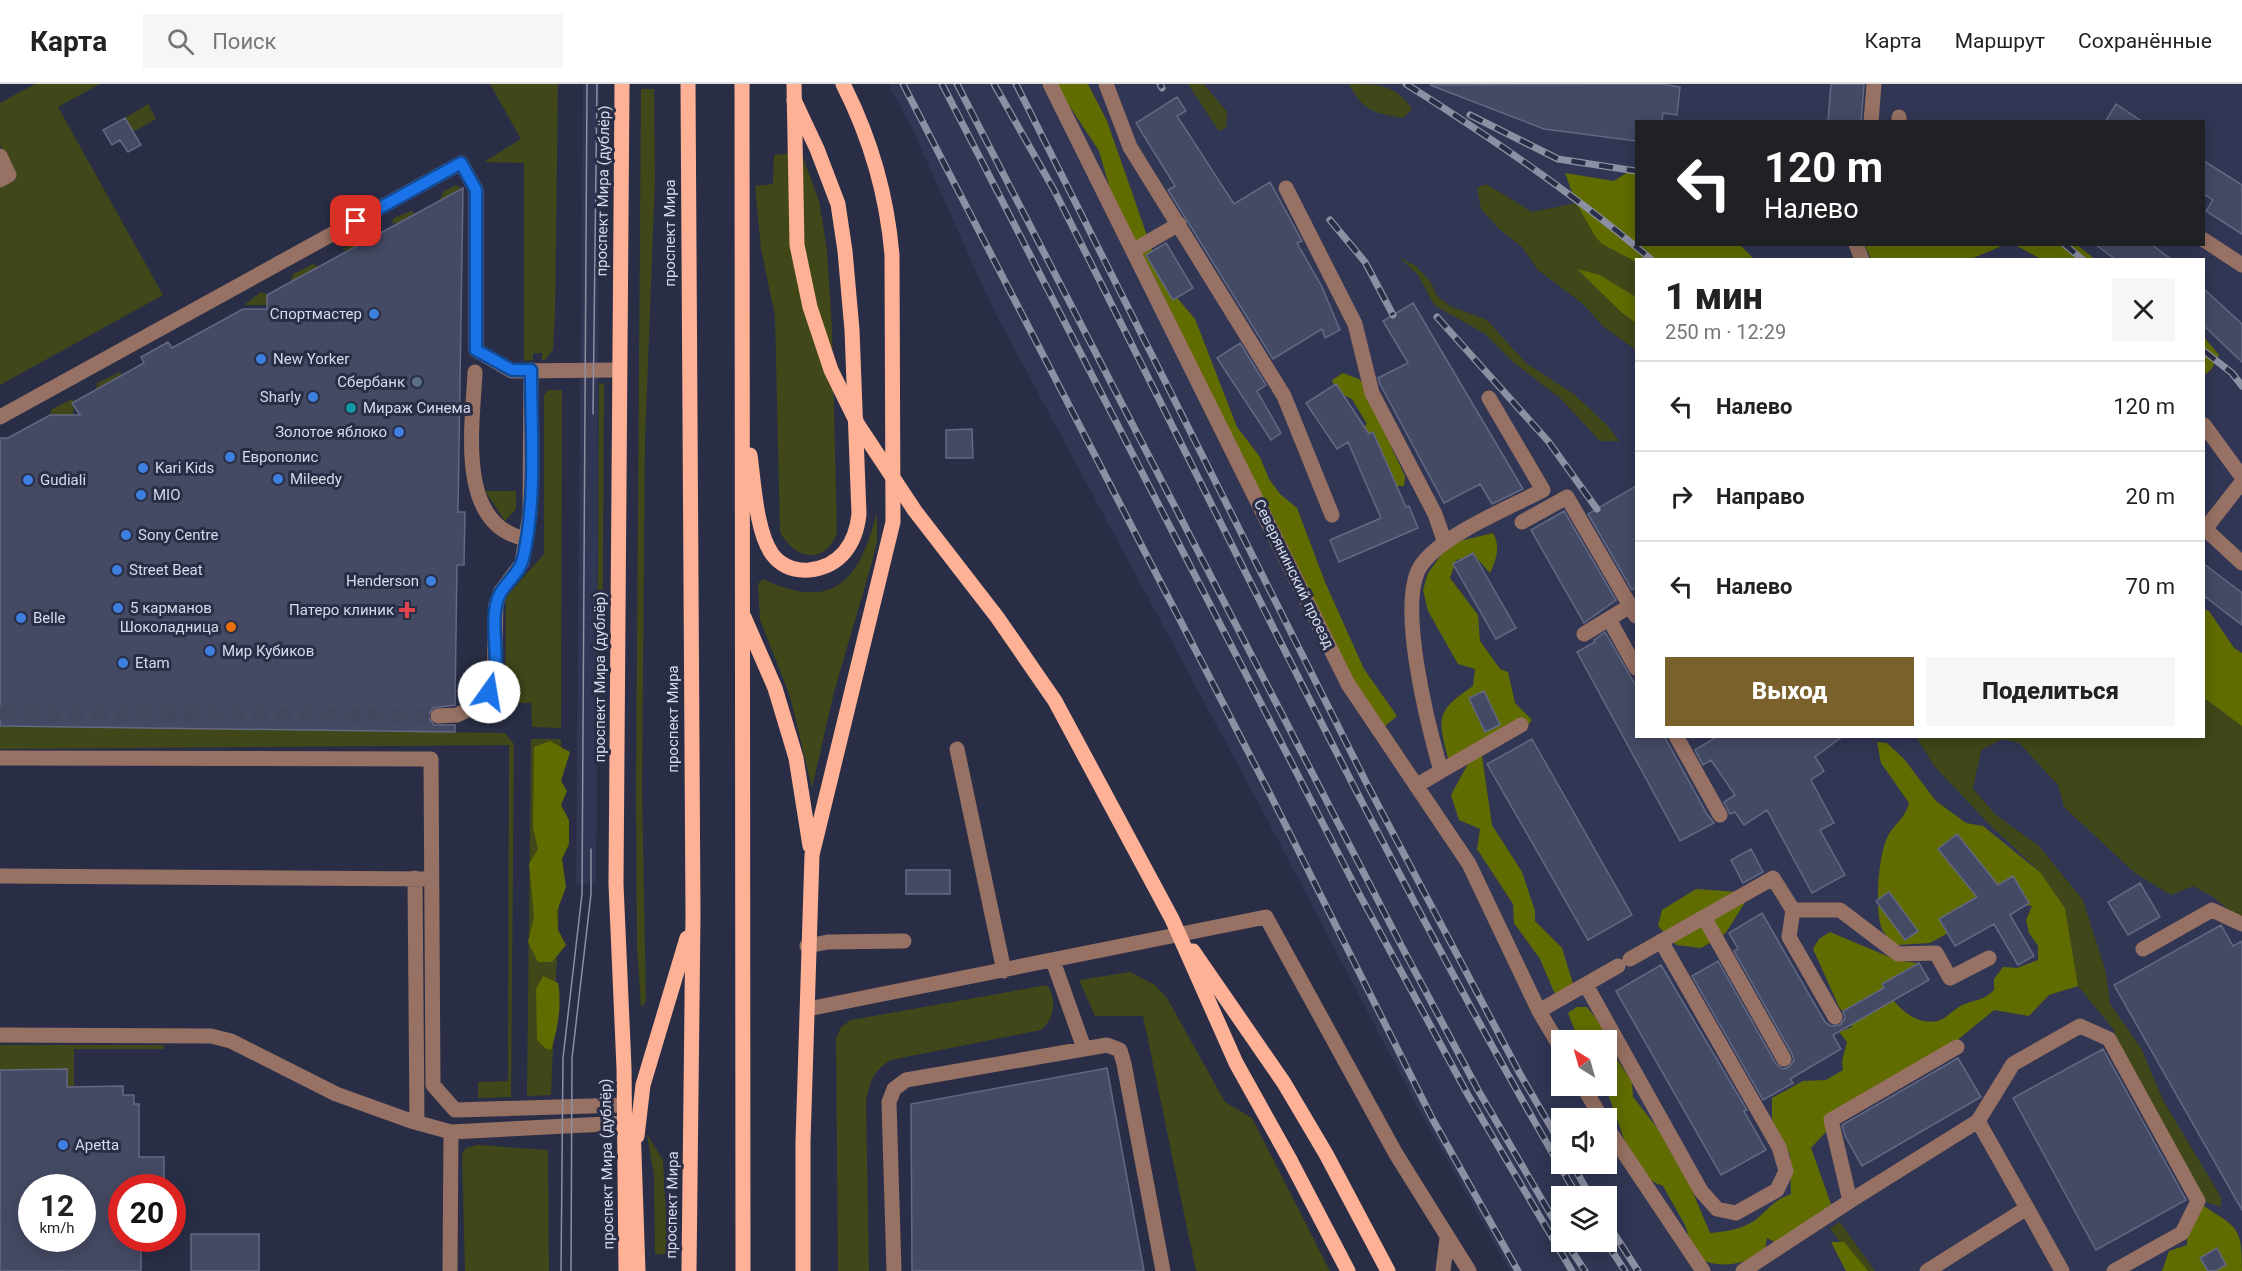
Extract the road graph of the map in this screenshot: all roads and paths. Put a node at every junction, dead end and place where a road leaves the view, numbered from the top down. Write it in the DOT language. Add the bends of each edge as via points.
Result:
graph roads {
  1 [pos="622,84"];
  2 [pos="688,84"];
  3 [pos="742,84"];
  4 [pos="787,84"];
  5 [pos="794,84"];
  6 [pos="843,84"];
  7 [pos="1050,84"];
  8 [pos="1106,84"];
  9 [pos="1874,84"];
  10 [pos="1871,120"];
  11 [pos="0,156"];
  12 [pos="0,180"];
  13 [pos="1286,188"];
  14 [pos="1179,224"];
  15 [pos="2205,241"];
  16 [pos="1134,250"];
  17 [pos="2242,265"];
  18 [pos="531,370"];
  19 [pos="619,370"];
  20 [pos="475,372"];
  21 [pos="1489,398"];
  22 [pos="742,412"];
  23 [pos="0,417"];
  24 [pos="2205,426"];
  25 [pos="2242,477"];
  26 [pos="2242,482"];
  27 [pos="1332,515"];
  28 [pos="1522,522"];
  29 [pos="2205,528"];
  30 [pos="2205,530"];
  31 [pos="526,539"];
  32 [pos="1444,543"];
  33 [pos="2242,563"];
  34 [pos="742,611"];
  35 [pos="1634,611"];
  36 [pos="1609,619"];
  37 [pos="1584,634"];
  38 [pos="1635,666"];
  39 [pos="438,716"];
  40 [pos="1521,725"];
  41 [pos="1677,738"];
  42 [pos="957,749"];
  43 [pos="0,758"];
  44 [pos="1441,771"];
  45 [pos="1416,786"];
  46 [pos="1720,815"];
  47 [pos="812,855"];
  48 [pos="0,876"];
  49 [pos="415,878"];
  50 [pos="432,879"];
  51 [pos="1792,910"];
  52 [pos="693,915"];
  53 [pos="1704,917"];
  54 [pos="1172,919"];
  55 [pos="2242,924"];
  56 [pos="904,941"];
  57 [pos="1661,941"];
  58 [pos="618,944"];
  59 [pos="807,946"];
  60 [pos="2143,949"];
  61 [pos="1989,958"];
  62 [pos="1053,961"];
  63 [pos="1004,970"];
  64 [pos="1586,985"];
  65 [pos="808,1009"];
  66 [pos="1539,1011"];
  67 [pos="1835,1017"];
  68 [pos="1551,1031"];
  69 [pos="0,1035"];
  70 [pos="1957,1047"];
  71 [pos="1084,1048"];
  72 [pos="1784,1059"];
  73 [pos="624,1105"];
  74 [pos="1978,1121"];
  75 [pos="417,1123"];
  76 [pos="624,1123"];
  77 [pos="451,1132"];
  78 [pos="1617,1142"];
  79 [pos="636,1150"];
  80 [pos="1850,1201"];
  81 [pos="2027,1208"];
  82 [pos="1447,1238"];
  83 [pos="450,1271"];
  84 [pos="626,1271"];
  85 [pos="638,1271"];
  86 [pos="689,1271"];
  87 [pos="743,1271"];
  88 [pos="803,1271"];
  89 [pos="894,1271"];
  90 [pos="1163,1271"];
  91 [pos="1348,1271"];
  92 [pos="1388,1271"];
  93 [pos="1443,1271"];
  94 [pos="1469,1271"];
  95 [pos="1703,1271"];
  96 [pos="1743,1271"];
  97 [pos="1927,1271"];
  98 [pos="2062,1271"];
  99 [pos="2114,1271"];
  1 -- 19 [label="main road, проспект Мира (дублёр)"];
  2 -- 52 [label="main road, проспект Мира"];
  3 -- 22 [label="main road"];
  4 -- 22 [label="main road" via="838,204 845,251 859,514 851,543 832,565 812,570 790,568 772,554 765,538"];
  5 -- 54 [label="main road, bridge" via="797,245 810,307 831,370 858,426 915,511 998,617 1055,701"];
  6 -- 47 [label="main road" via="889,213 893,522"];
  7 -- 16 [label="street, Северянинский проезд"];
  8 -- 14 [label="street" via="1130,147"];
  9 -- 10 [label="street"];
  11 -- 12 [label="street" via="9,175"];
  13 -- 32 [label="street" via="1355,324 1372,393 1435,514"];
  14 -- 16 [label="street"];
  14 -- 27 [label="street" via="1284,396"];
  15 -- 17 [label="street"];
  16 -- 45 [label="street, Северянинский проезд" via="1348,684"];
  18 -- 19 [label="street"];
  18 -- 23 [label="street" via="512,370 476,350 476,190 461,163"];
  18 -- 31 [label="street" via="530,513"];
  19 -- 58 [label="main road, проспект Мира (дублёр)"];
  20 -- 31 [label="street" via="472,465 476,491 501,529"];
  21 -- 32 [label="street" via="1543,490"];
  22 -- 34 [label="main road"];
  24 -- 25 [label="street"];
  26 -- 29 [label="street"];
  28 -- 35 [label="street" via="1568,497"];
  30 -- 33 [label="street"];
  31 -- 39 [label="street" via="522,563 496,604 494,682 483,699 469,709 457,716"];
  32 -- 44 [label="street" via="1421,565 1411,598 1427,721"];
  34 -- 47 [label="main road" via="776,688 796,758"];
  34 -- 87 [label="main road"];
  35 -- 36 [label="street"];
  36 -- 37 [label="street"];
  36 -- 38 [label="street"];
  40 -- 44 [label="street"];
  41 -- 46 [label="street"];
  42 -- 63 [label="street"];
  43 -- 50 [label="street" via="431,759"];
  44 -- 45 [label="street"];
  45 -- 66 [label="street, Северянинский проезд" via="1469,864"];
  47 -- 59 [label="main road"];
  48 -- 49 [label="street"];
  49 -- 50 [label="street"];
  49 -- 75 [label="street"];
  50 -- 73 [label="street" via="433,1085 455,1110"];
  51 -- 53 [label="street" via="1773,878"];
  51 -- 61 [label="street" via="1840,910 1898,954 1936,953 1950,978"];
  51 -- 67 [label="street" via="1789,937"];
  52 -- 79 [label="main road" via="643,1085"];
  52 -- 86 [label="main road, проспект Мира"];
  53 -- 57 [label="street"];
  53 -- 72 [label="street"];
  54 -- 91 [label="main road, bridge" via="1236,1063"];
  54 -- 92 [label="main road, bridge" via="1284,1083"];
  55 -- 60 [label="street" via="2212,910"];
  56 -- 59 [label="street"];
  57 -- 64 [label="street"];
  57 -- 64 [label="street" via="1779,1147 1786,1171 1777,1191 1736,1213 1717,1209 1701,1191"];
  58 -- 73 [label="main road, проспект Мира (дублёр)"];
  58 -- 79 [label="main road"];
  59 -- 65 [label="main road"];
  62 -- 63 [label="street"];
  62 -- 71 [label="street"];
  62 -- 82 [label="street" via="1266,917 1396,1154"];
  63 -- 65 [label="street"];
  64 -- 66 [label="street"];
  65 -- 88 [label="main road"];
  66 -- 68 [label="street, Северянинский проезд"];
  69 -- 75 [label="street" via="211,1036 231,1041 336,1094"];
  70 -- 80 [label="street" via="1831,1120"];
  71 -- 89 [label="street" via="906,1080 894,1089 889,1102"];
  71 -- 90 [label="street" via="1107,1045 1120,1050"];
  73 -- 76 [label="main road, проспект Мира (дублёр)"];
  74 -- 80 [label="street"];
  74 -- 81 [label="street"];
  74 -- 99 [label="street" via="2013,1064 2080,1026 2109,1039 2198,1201 2182,1233"];
  75 -- 77 [label="street"];
  76 -- 77 [label="street"];
  76 -- 84 [label="main road, проспект Мира (дублёр)"];
  77 -- 83 [label="street"];
  78 -- 95 [label="street"];
  79 -- 85 [label="main road"];
  80 -- 96 [label="street"];
  81 -- 97 [label="street"];
  81 -- 98 [label="street"];
  82 -- 93 [label="street"];
  82 -- 94 [label="street"];
}
